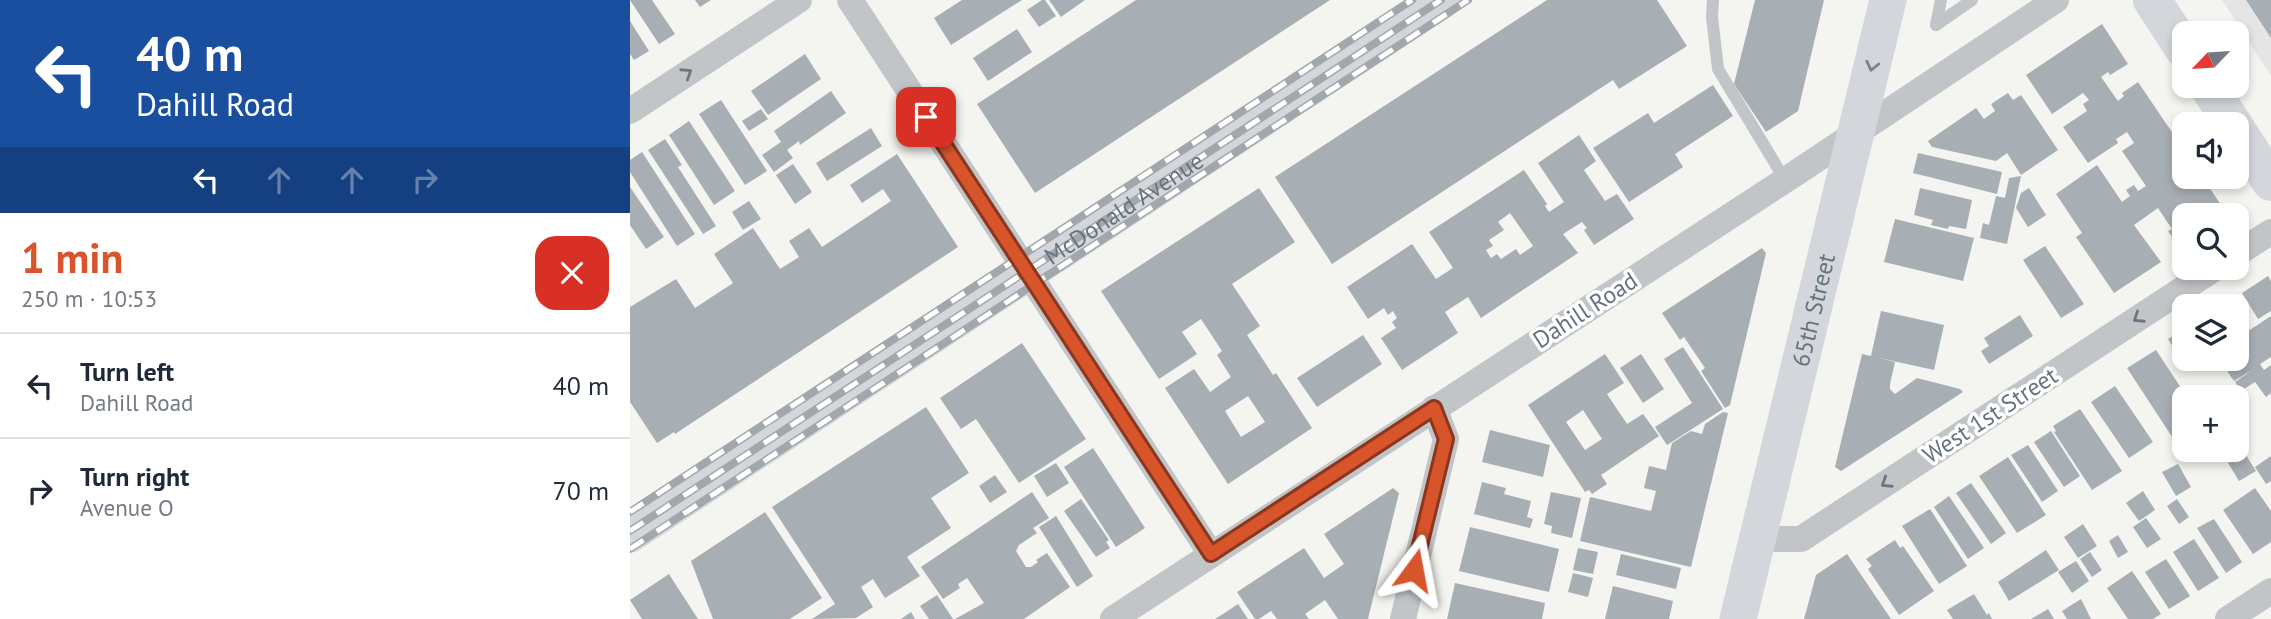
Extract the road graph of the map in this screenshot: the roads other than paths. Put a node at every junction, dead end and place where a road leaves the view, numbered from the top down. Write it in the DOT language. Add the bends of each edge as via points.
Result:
graph roads {
  1 [pos="799,0"];
  2 [pos="850,0"];
  3 [pos="1442,0"];
  4 [pos="1713,0"];
  5 [pos="1888,0"];
  6 [pos="1941,0"];
  7 [pos="1972,0"];
  8 [pos="2054,0"];
  9 [pos="2152,0"];
  10 [pos="2172,31"];
  11 [pos="630,111"];
  12 [pos="1855,135"];
  13 [pos="2249,149"];
  14 [pos="1785,180"];
  15 [pos="2271,182"];
  16 [pos="2271,232"];
  17 [pos="2249,246"];
  18 [pos="1028,273"];
  19 [pos="2197,280"];
  20 [pos="1434,408"];
  21 [pos="630,534"];
  22 [pos="1757,538"];
  23 [pos="1211,554"];
  24 [pos="2271,591"];
  25 [pos="1113,619"];
  26 [pos="1403,619"];
  27 [pos="1738,619"];
  28 [pos="2228,619"];
  11 -- 1 [label="street, one-way"];
  2 -- 18 [label="street"];
  3 -- 18 [label="main road, McDonald Avenue"];
  4 -- 14 [label="lane" via="1718,69"];
  5 -- 12 [label="main road, 65th Street, one-way"];
  6 -- 7 [label="lane" via="1936,25"];
  8 -- 12 [label="street, Dahill Road"];
  9 -- 10 [label="main road"];
  12 -- 14 [label="street, Dahill Road"];
  12 -- 22 [label="main road, 65th Street"];
  13 -- 15 [label="main road"];
  14 -- 20 [label="street, Dahill Road"];
  16 -- 17 [label="street"];
  18 -- 21 [label="main road, McDonald Avenue"];
  18 -- 23 [label="street"];
  19 -- 22 [label="street, West 1st Street, one-way" via="1801,539"];
  20 -- 23 [label="street, Dahill Road"];
  20 -- 26 [label="street" via="1446,439"];
  22 -- 27 [label="main road, 65th Street"];
  23 -- 25 [label="street, Dahill Road"];
  24 -- 28 [label="street"];
}
